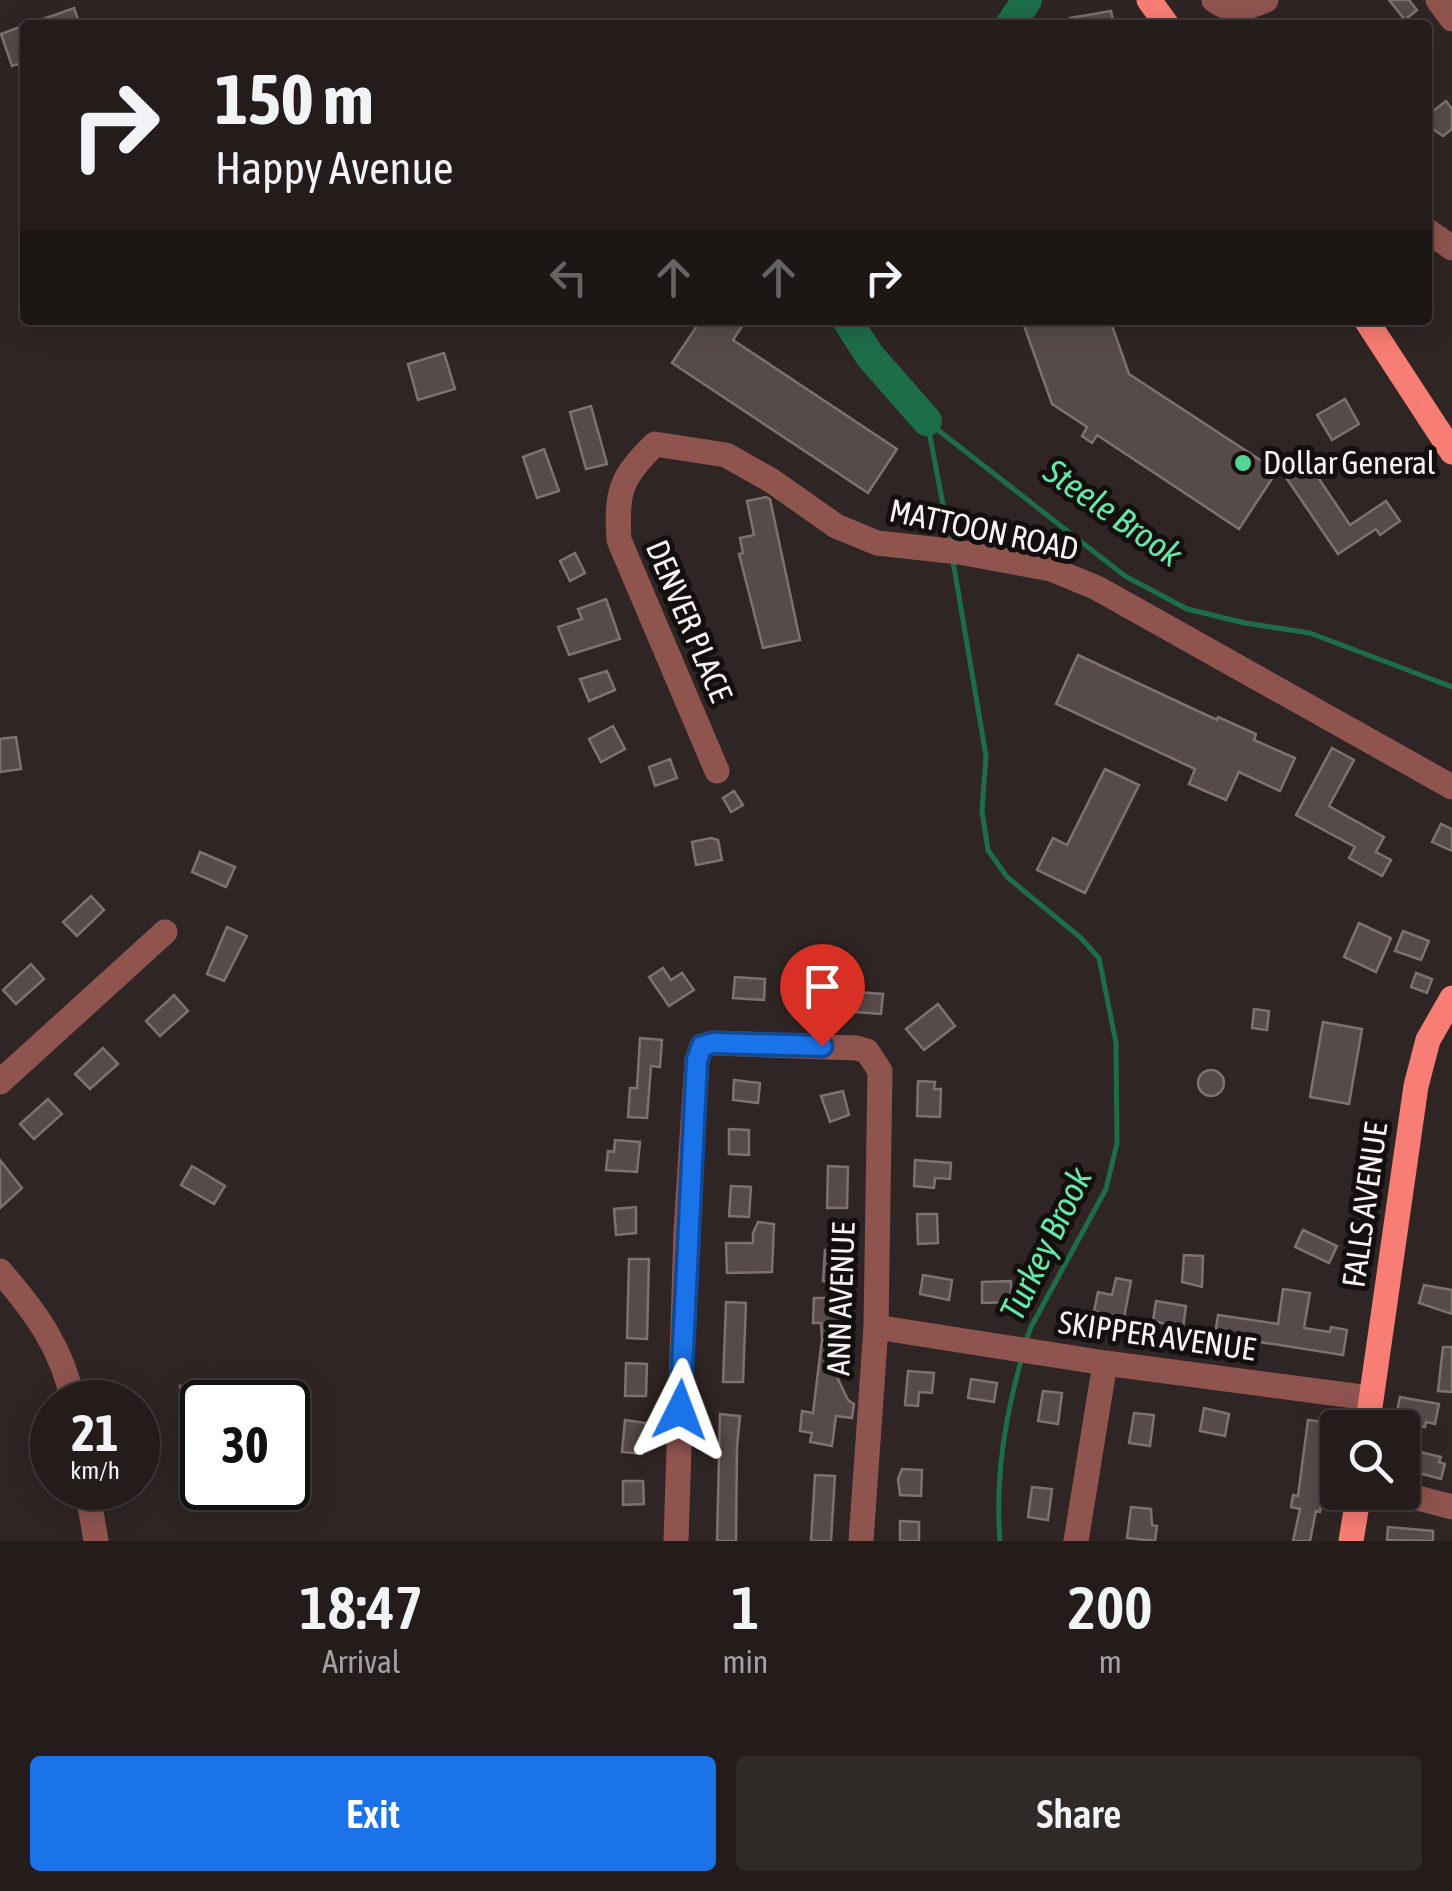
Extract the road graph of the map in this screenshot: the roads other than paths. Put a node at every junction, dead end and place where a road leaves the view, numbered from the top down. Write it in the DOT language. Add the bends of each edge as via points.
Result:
graph roads {
  1 [pos="1214,0"];
  2 [pos="1266,0"];
  3 [pos="1438,0"];
  4 [pos="1452,19"];
  5 [pos="1369,325"];
  6 [pos="655,444"];
  7 [pos="1452,452"];
  8 [pos="717,771"];
  9 [pos="1452,787"];
  10 [pos="165,932"];
  11 [pos="1452,998"];
  12 [pos="0,1082"];
  13 [pos="0,1271"];
  14 [pos="876,1327"];
  15 [pos="1105,1363"];
  16 [pos="68,1380"];
  17 [pos="1370,1398"];
  18 [pos="1368,1410"];
  19 [pos="1420,1498"];
  20 [pos="1452,1506"];
  21 [pos="91,1510"];
  22 [pos="1356,1510"];
  23 [pos="96,1541"];
  24 [pos="676,1541"];
  25 [pos="861,1541"];
  26 [pos="1076,1541"];
  27 [pos="1351,1541"];
  1 -- 2 [label="street" via="1246,8"];
  3 -- 4 [label="street"];
  5 -- 7 [label="main road"];
  6 -- 8 [label="street, DENVER PLACE" via="630,468 617,503 620,540"];
  6 -- 9 [label="street, MATTOON ROAD" via="726,455 836,526 878,543 1051,570 1097,588"];
  10 -- 12 [label="street"];
  11 -- 17 [label="main road, FALLS AVENUE" via="1428,1040 1416,1086"];
  13 -- 16 [label="street" via="36,1313"];
  14 -- 15 [label="street, SKIPPER AVENUE"];
  14 -- 24 [label="street, ANN AVENUE" via="876,1060 856,1048 702,1046 686,1231"];
  14 -- 25 [label="street, ANN AVENUE"];
  15 -- 17 [label="street, SKIPPER AVENUE"];
  15 -- 26 [label="street"];
  17 -- 18 [label="main road, FALLS AVENUE"];
  19 -- 20 [label="street"];
  21 -- 23 [label="street"];
  22 -- 27 [label="main road"];
}
